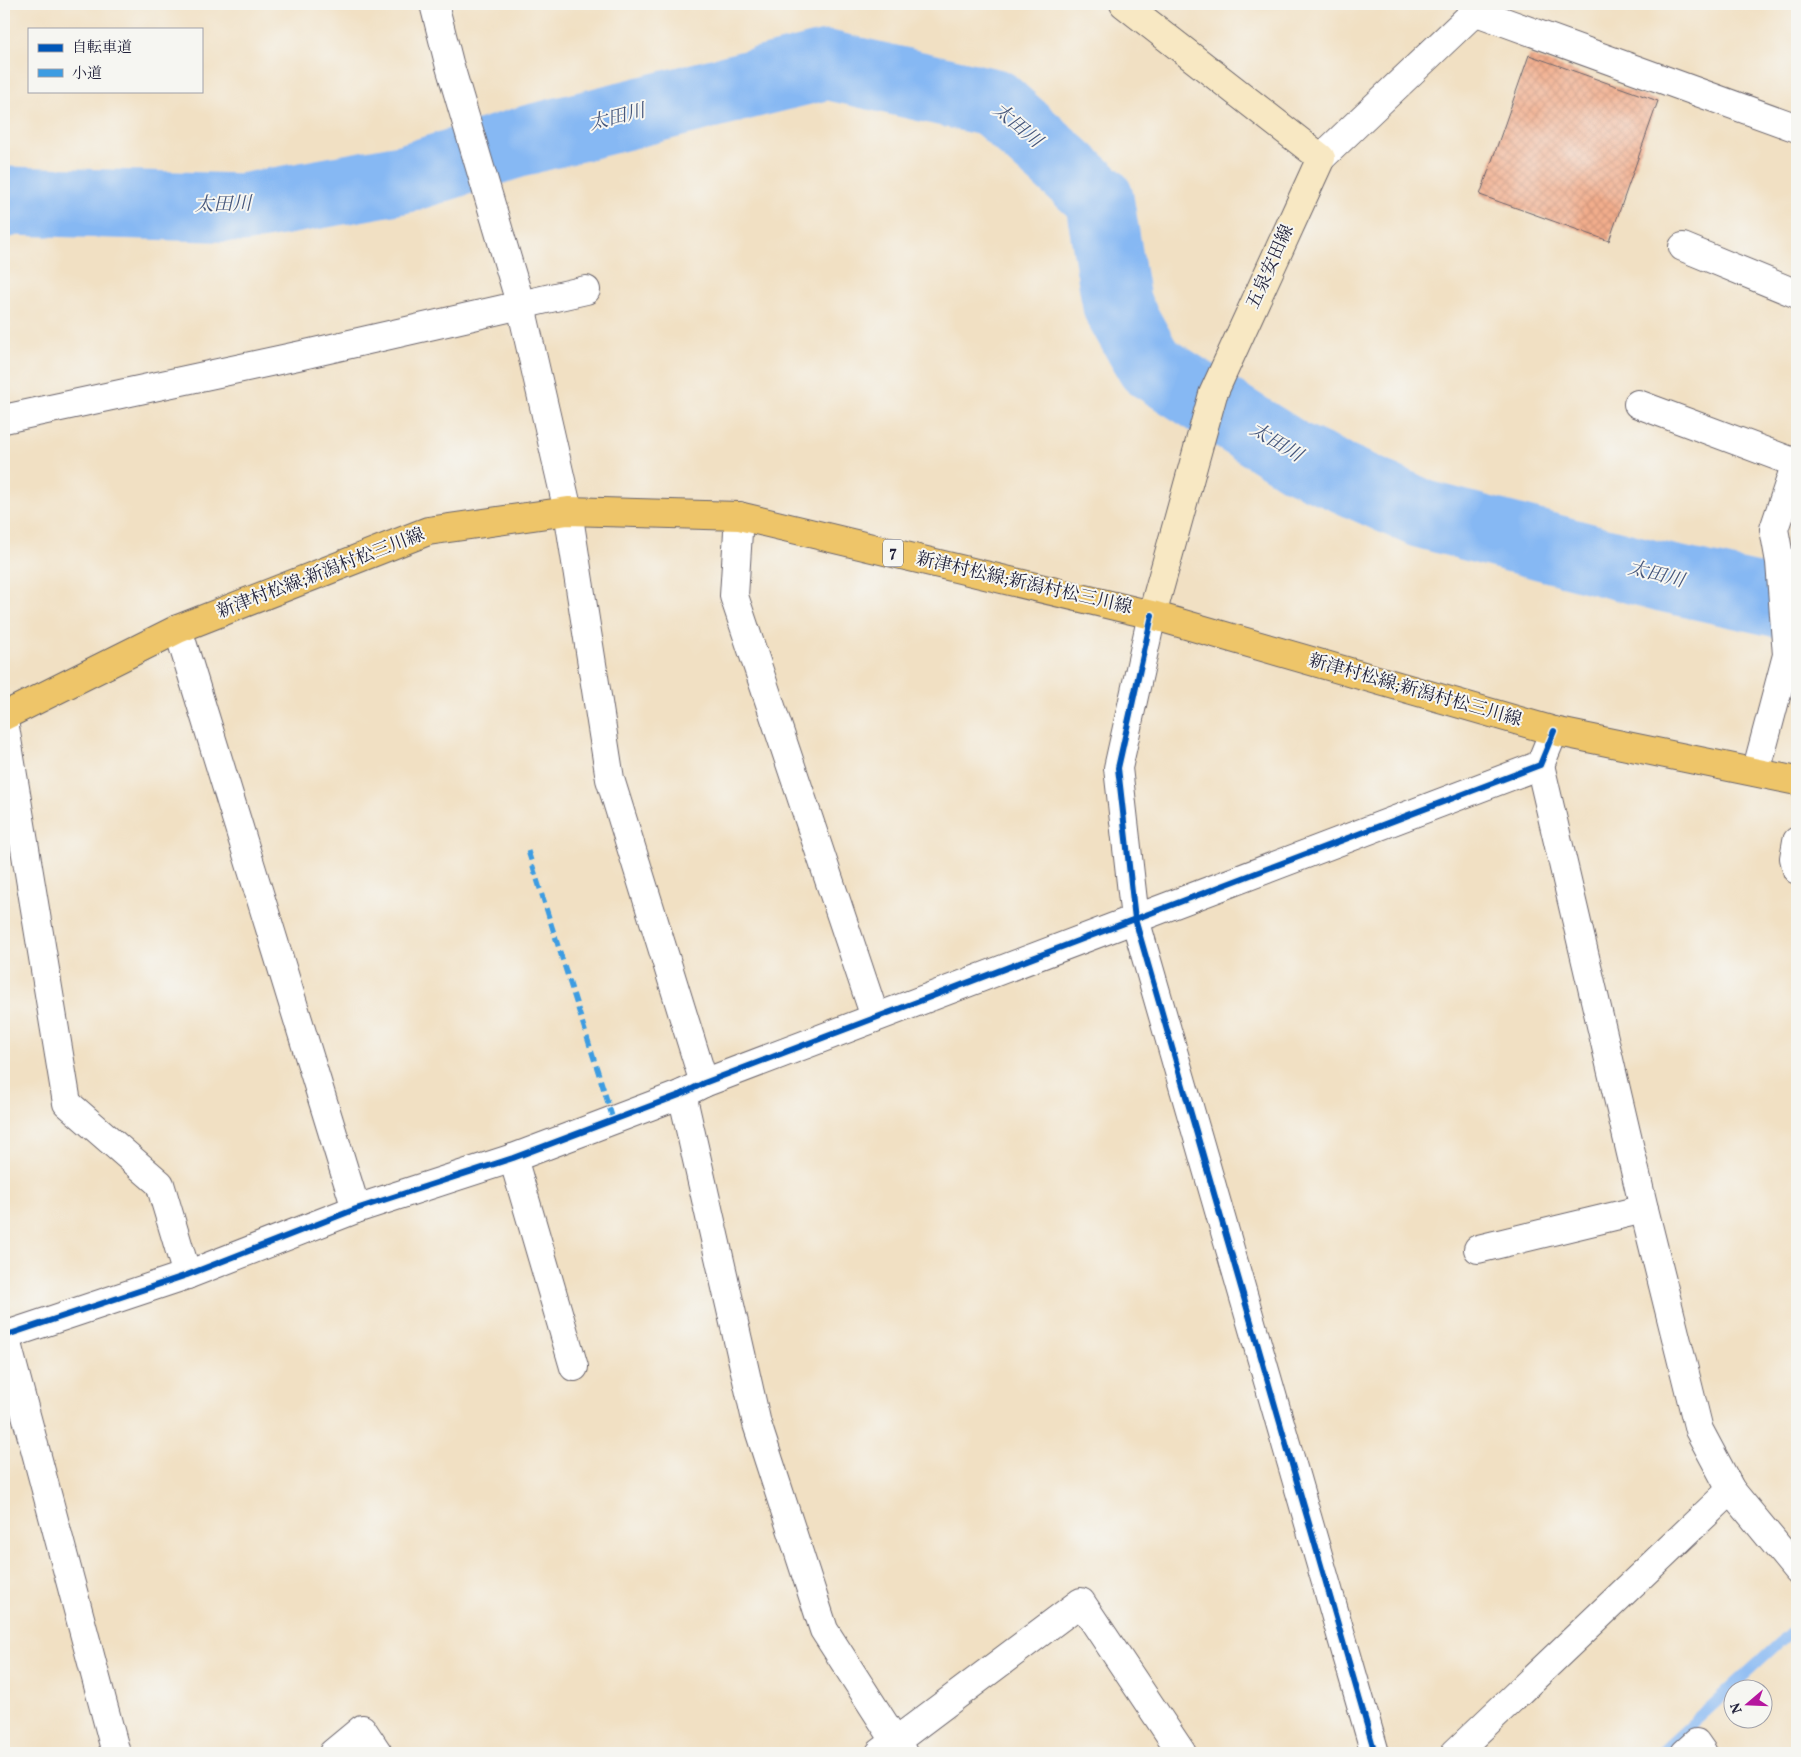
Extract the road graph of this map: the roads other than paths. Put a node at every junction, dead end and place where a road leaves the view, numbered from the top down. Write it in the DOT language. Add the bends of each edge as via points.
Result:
graph roads {
  1 [pos="434,4"];
  2 [pos="1124,4"];
  3 [pos="1479,8"];
  4 [pos="1797,128"];
  5 [pos="1320,158"];
  6 [pos="1683,248"];
  7 [pos="586,290"];
  8 [pos="517,293"];
  9 [pos="1797,294"];
  10 [pos="1638,404"];
  11 [pos="4,419"];
  12 [pos="1797,462"];
  13 [pos="568,511"];
  14 [pos="739,516"];
  15 [pos="1152,615"];
  16 [pos="178,629"];
  17 [pos="4,716"];
  18 [pos="4,721"];
  19 [pos="1554,731"];
  20 [pos="1540,765"];
  21 [pos="1756,772"];
  22 [pos="1797,781"];
  23 [pos="1797,841"];
  24 [pos="1797,870"];
  25 [pos="1135,919"];
  26 [pos="875,1017"];
  27 [pos="693,1088"];
  28 [pos="513,1158"];
  29 [pos="356,1209"];
  30 [pos="1644,1210"];
  31 [pos="1478,1249"];
  32 [pos="187,1275"];
  33 [pos="4,1336"];
  34 [pos="574,1367"];
  35 [pos="1731,1490"];
  36 [pos="1797,1570"];
  37 [pos="892,1749"];
  38 [pos="116,1753"];
  39 [pos="333,1753"];
  40 [pos="378,1753"];
  41 [pos="1182,1753"];
  42 [pos="1375,1753"];
  43 [pos="1455,1753"];
  44 [pos="1685,1753"];
  45 [pos="1703,1753"];
  1 -- 8 [label="street" via="448,63"];
  2 -- 5 [label="main road"];
  3 -- 4 [label="street"];
  3 -- 5 [label="street"];
  5 -- 15 [label="main road, 五泉安田線" via="1213,394"];
  6 -- 9 [label="street"];
  7 -- 8 [label="street"];
  8 -- 11 [label="street" via="302,355"];
  8 -- 13 [label="street"];
  10 -- 12 [label="street"];
  12 -- 21 [label="street" via="1774,529 1780,562 1787,655"];
  13 -- 14 [label="main road, 新津村松線;新潟村松三川線 / 7"];
  13 -- 16 [label="main road, 新津村松線;新潟村松三川線 / 7" via="428,532"];
  13 -- 27 [label="street" via="610,779"];
  14 -- 15 [label="main road, 新津村松線;新潟村松三川線 / 7"];
  14 -- 26 [label="street" via="734,596"];
  15 -- 19 [label="main road, 新津村松線;新潟村松三川線 / 7"];
  15 -- 25 [label="street" via="1118,768"];
  16 -- 17 [label="main road, 新津村松線;新潟村松三川線 / 7"];
  16 -- 29 [label="street"];
  18 -- 32 [label="street" via="67,1103 160,1184"];
  19 -- 20 [label="street"];
  19 -- 21 [label="main road, 新津村松線;新潟村松三川線 / 7"];
  20 -- 25 [label="street"];
  20 -- 30 [label="street"];
  21 -- 22 [label="main road, 新津村松線;新潟村松三川線 / 7"];
  23 -- 24 [label="street" via="1794,858"];
  25 -- 26 [label="street"];
  25 -- 42 [label="street"];
  26 -- 27 [label="street"];
  27 -- 28 [label="street"];
  27 -- 37 [label="street" via="757,1424 824,1630"];
  28 -- 29 [label="street"];
  28 -- 34 [label="street"];
  29 -- 32 [label="street"];
  30 -- 31 [label="street"];
  30 -- 35 [label="street" via="1699,1430"];
  32 -- 33 [label="street"];
  33 -- 38 [label="street"];
  35 -- 36 [label="street"];
  35 -- 43 [label="street"];
  37 -- 41 [label="street" via="1081,1602"];
  39 -- 40 [label="street" via="362,1730"];
  44 -- 45 [label="street" via="1696,1743"];
}
